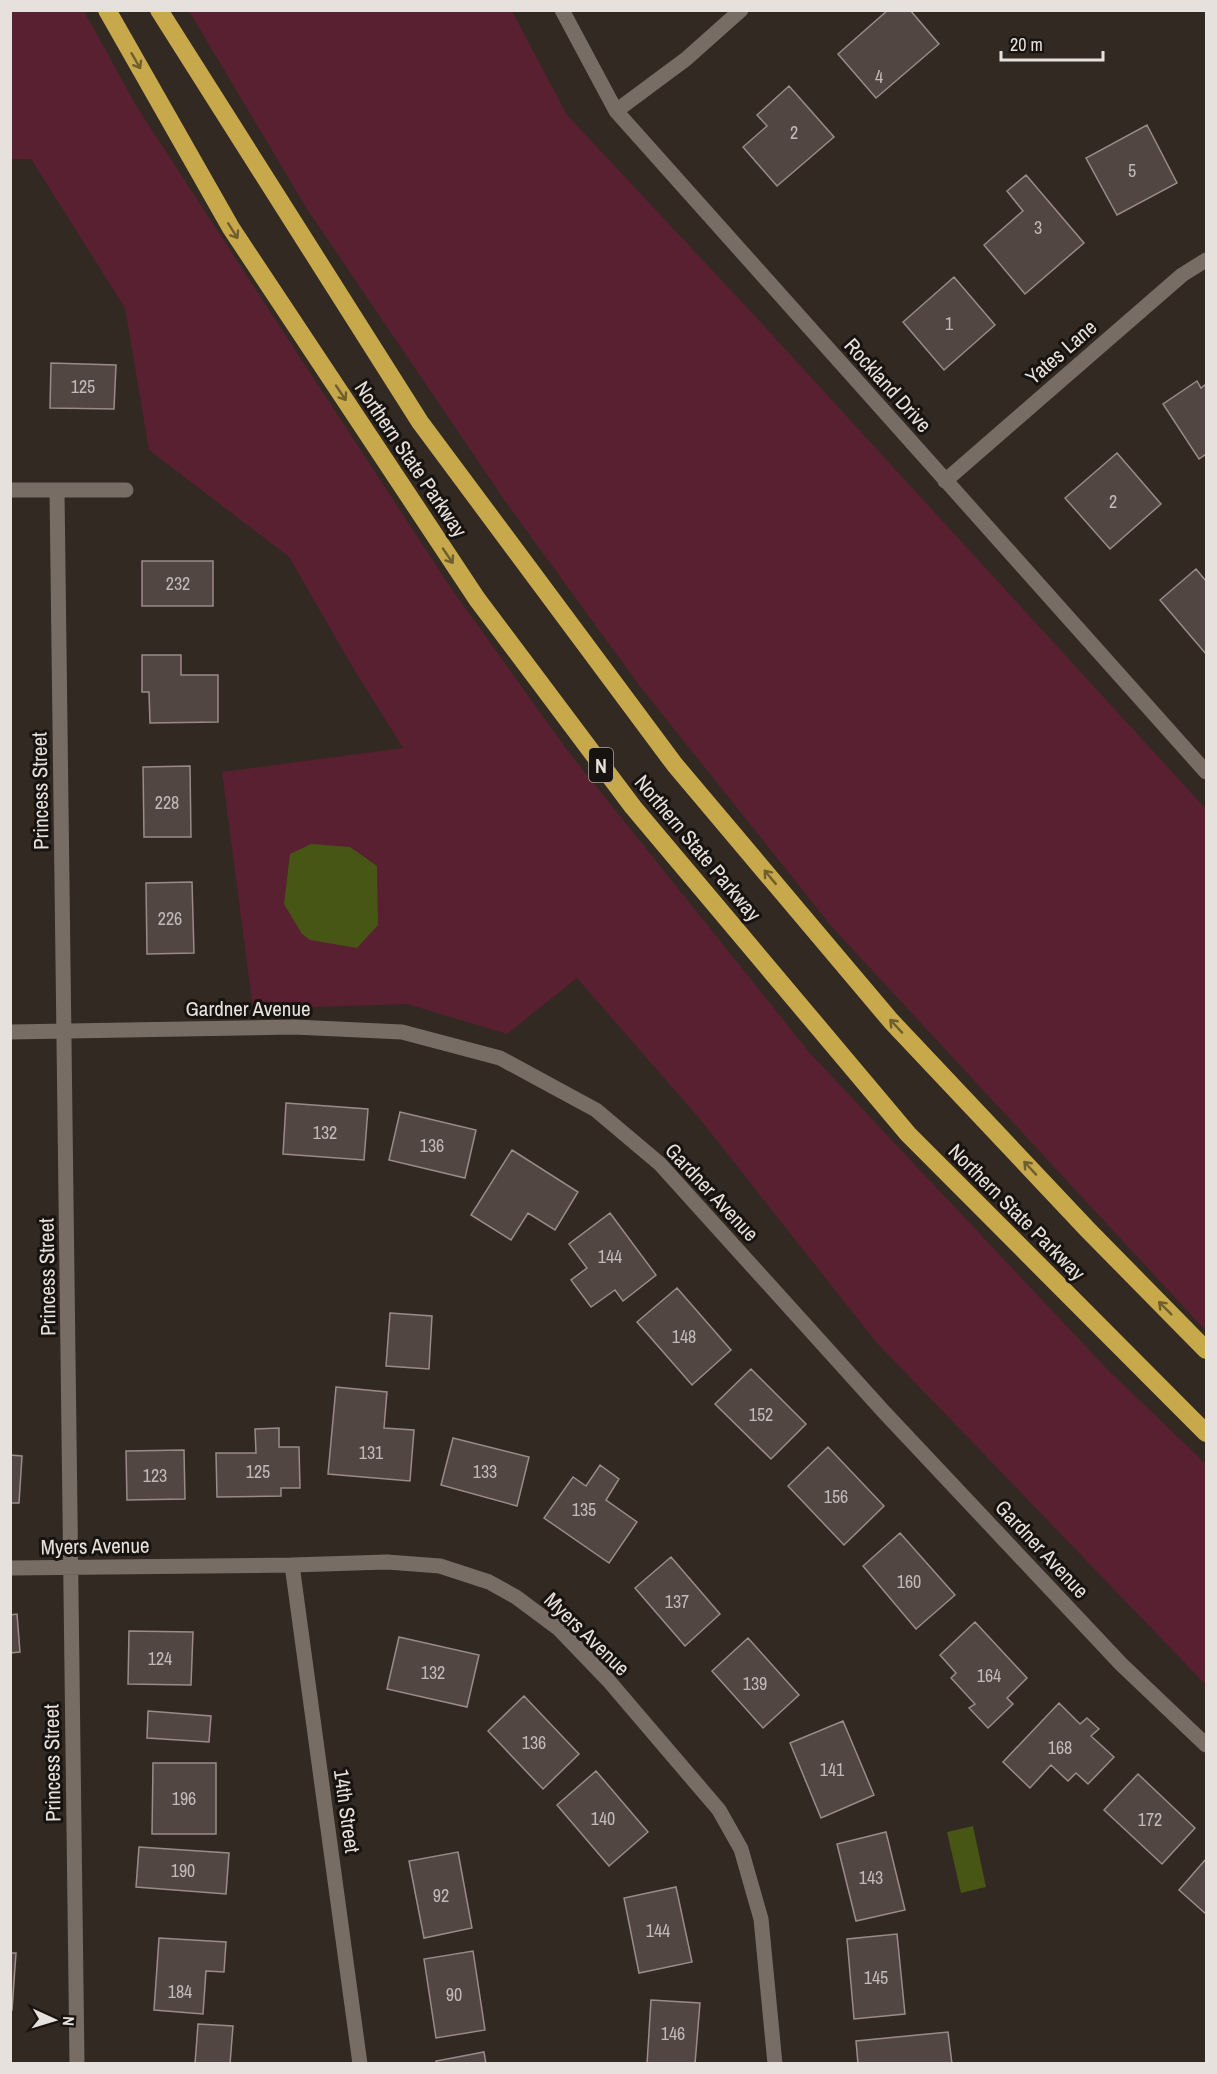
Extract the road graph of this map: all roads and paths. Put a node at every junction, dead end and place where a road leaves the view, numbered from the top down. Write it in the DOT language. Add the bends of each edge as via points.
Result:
graph roads {
  1 [pos="107,10"];
  2 [pos="159,10"];
  3 [pos="562,10"];
  4 [pos="741,10"];
  5 [pos="616,111"];
  6 [pos="1206,260"];
  7 [pos="945,480"];
  8 [pos="10,490"];
  9 [pos="57,490"];
  10 [pos="126,490"];
  11 [pos="1206,772"];
  12 [pos="65,1031"];
  13 [pos="10,1032"];
  14 [pos="1206,1350"];
  15 [pos="1206,1434"];
  16 [pos="292,1565"];
  17 [pos="71,1567"];
  18 [pos="10,1568"];
  19 [pos="1206,1745"];
  20 [pos="77,2064"];
  21 [pos="360,2064"];
  22 [pos="775,2064"];
  1 -- 15 [label="highway, Northern State Parkway / N, one-way" via="231,228 477,599 633,807 908,1134"];
  14 -- 2 [label="highway, Northern State Parkway, one-way" via="891,1021 675,765 420,422"];
  3 -- 5 [label="street, Rockland Drive"];
  4 -- 5 [label="street"];
  5 -- 7 [label="street, Rockland Drive"];
  6 -- 7 [label="street, Yates Lane" via="1182,275"];
  7 -- 11 [label="street, Rockland Drive"];
  8 -- 9 [label="street"];
  9 -- 10 [label="street"];
  9 -- 12 [label="street, Princess Street"];
  12 -- 13 [label="street, Gardner Avenue"];
  12 -- 17 [label="street, Princess Street"];
  12 -- 19 [label="street, Gardner Avenue" via="294,1027 402,1032 500,1058 596,1110 660,1164 884,1413 1121,1664"];
  16 -- 17 [label="street, Myers Avenue"];
  16 -- 21 [label="street, 14th Street"];
  16 -- 22 [label="street, Myers Avenue" via="387,1562 440,1566 489,1582 558,1629 600,1671 719,1810 741,1849 761,1918"];
  17 -- 18 [label="street, Myers Avenue"];
  17 -- 20 [label="street, Princess Street"];
}
